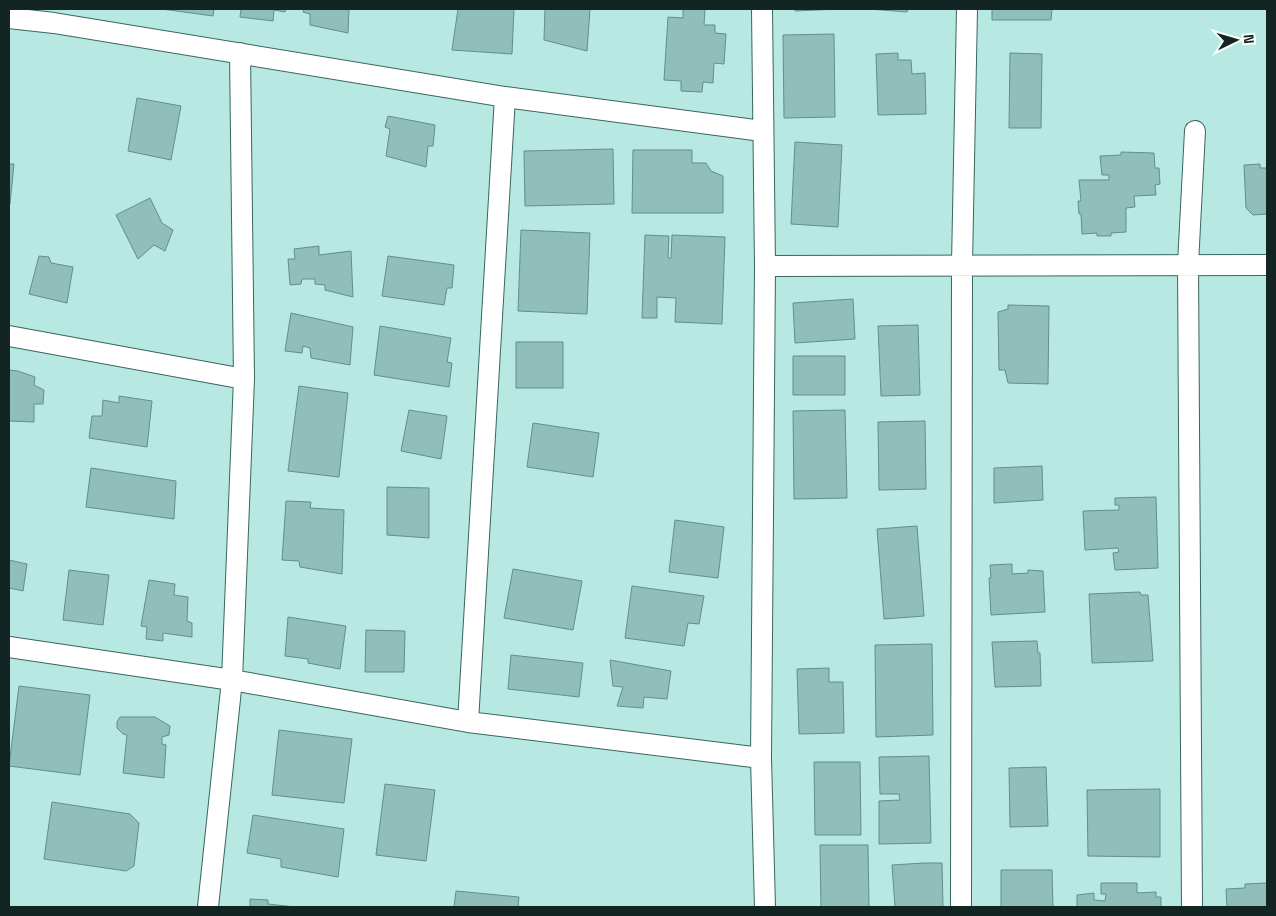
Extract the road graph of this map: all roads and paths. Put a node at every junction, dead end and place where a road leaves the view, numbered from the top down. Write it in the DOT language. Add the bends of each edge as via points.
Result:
graph roads {
  1 [pos="762,9"];
  2 [pos="967,9"];
  3 [pos="55,16"];
  4 [pos="9,18"];
  5 [pos="240,53"];
  6 [pos="505,97"];
  7 [pos="762,131"];
  8 [pos="1195,131"];
  9 [pos="962,264"];
  10 [pos="1188,264"];
  11 [pos="1267,265"];
  12 [pos="765,266"];
  13 [pos="9,336"];
  14 [pos="244,379"];
  15 [pos="9,647"];
  16 [pos="232,680"];
  17 [pos="468,722"];
  18 [pos="761,758"];
  19 [pos="208,907"];
  20 [pos="765,907"];
  21 [pos="961,907"];
  22 [pos="1192,907"];
  1 -- 7 [label="street"];
  2 -- 9 [label="street"];
  3 -- 4 [label="street"];
  3 -- 5 [label="street"];
  5 -- 6 [label="street"];
  5 -- 14 [label="street"];
  6 -- 7 [label="street"];
  6 -- 17 [label="street"];
  7 -- 12 [label="street"];
  8 -- 10 [label="street"];
  9 -- 10 [label="street"];
  9 -- 12 [label="street"];
  9 -- 21 [label="street"];
  10 -- 11 [label="street"];
  10 -- 22 [label="street"];
  12 -- 18 [label="street"];
  13 -- 14 [label="street"];
  14 -- 16 [label="street"];
  15 -- 16 [label="street"];
  16 -- 17 [label="street"];
  16 -- 19 [label="street"];
  17 -- 18 [label="street"];
  18 -- 20 [label="street"];
}
